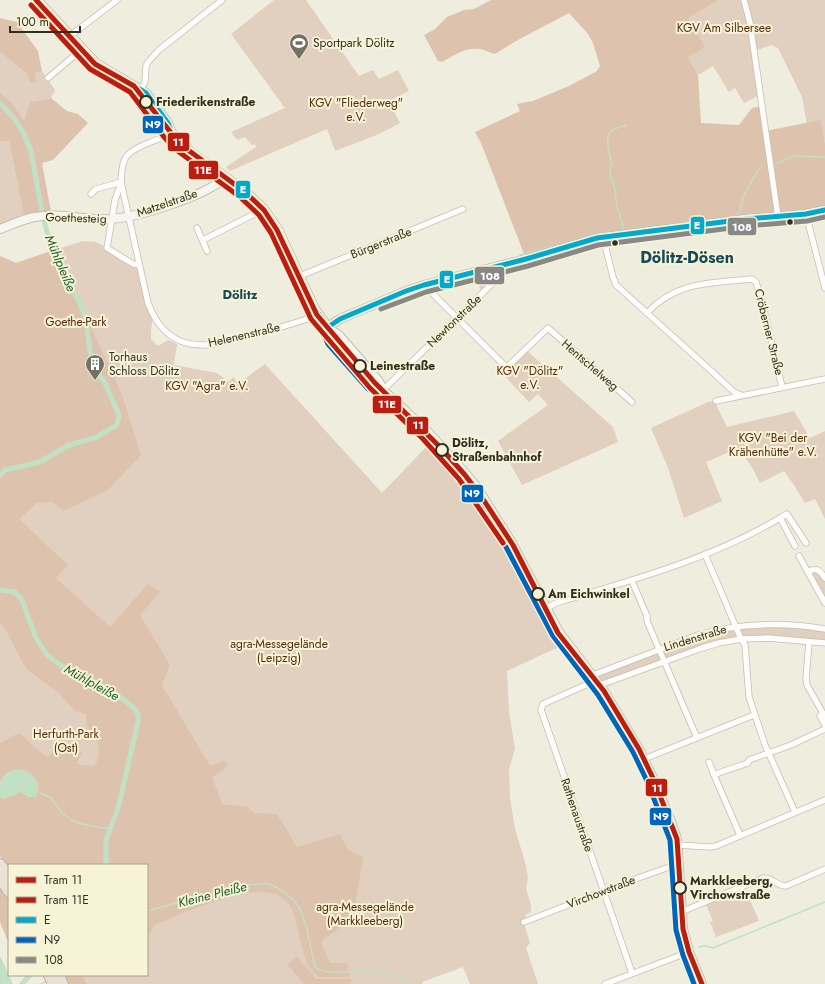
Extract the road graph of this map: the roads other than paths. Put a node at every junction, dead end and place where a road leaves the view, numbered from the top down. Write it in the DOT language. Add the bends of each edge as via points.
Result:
graph roads {
  1 [pos="37,0"];
  2 [pos="117,0"];
  3 [pos="222,0"];
  4 [pos="744,0"];
  5 [pos="70,36"];
  6 [pos="82,49"];
  7 [pos="48,78"];
  8 [pos="140,90"];
  9 [pos="172,133"];
  10 [pos="225,177"];
  11 [pos="121,182"];
  12 [pos="91,194"];
  13 [pos="264,209"];
  14 [pos="463,209"];
  15 [pos="825,210"];
  16 [pos="806,214"];
  17 [pos="129,216"];
  18 [pos="778,217"];
  19 [pos="111,219"];
  20 [pos="197,228"];
  21 [pos="0,229"];
  22 [pos="604,237"];
  23 [pos="203,240"];
  24 [pos="208,251"];
  25 [pos="139,264"];
  26 [pos="501,265"];
  27 [pos="300,276"];
  28 [pos="424,285"];
  29 [pos="825,288"];
  30 [pos="317,312"];
  31 [pos="647,313"];
  32 [pos="457,318"];
  33 [pos="328,327"];
  34 [pos="825,379"];
  35 [pos="782,387"];
  36 [pos="383,390"];
  37 [pos="741,395"];
  38 [pos="716,400"];
  39 [pos="632,402"];
  40 [pos="780,518"];
  41 [pos="806,543"];
  42 [pos="795,546"];
  43 [pos="705,554"];
  44 [pos="799,556"];
  45 [pos="808,572"];
  46 [pos="825,578"];
  47 [pos="632,581"];
  48 [pos="825,603"];
  49 [pos="547,608"];
  50 [pos="736,626"];
  51 [pos="825,629"];
  52 [pos="741,639"];
  53 [pos="809,642"];
  54 [pos="825,643"];
  55 [pos="659,649"];
  56 [pos="664,661"];
  57 [pos="593,675"];
  58 [pos="588,684"];
  59 [pos="600,686"];
  60 [pos="754,715"];
  61 [pos="822,716"];
  62 [pos="825,725"];
  63 [pos="825,729"];
  64 [pos="697,738"];
  65 [pos="768,752"];
  66 [pos="644,759"];
  67 [pos="709,762"];
  68 [pos="714,775"];
  69 [pos="825,800"];
  70 [pos="795,812"];
  71 [pos="740,835"];
  72 [pos="678,845"];
  73 [pos="0,864"];
  74 [pos="678,864"];
  75 [pos="825,869"];
  76 [pos="8,875"];
  77 [pos="0,878"];
  78 [pos="8,890"];
  79 [pos="604,891"];
  80 [pos="681,912"];
  81 [pos="524,922"];
  82 [pos="689,952"];
  83 [pos="632,973"];
  84 [pos="605,984"];
  85 [pos="702,984"];
  1 -- 5 [label="main road"];
  2 -- 5 [label="street"];
  3 -- 8 [label="street" via="152,57 146,66"];
  4 -- 18 [label="street" via="750,23"];
  5 -- 6 [label="main road"];
  6 -- 7 [label="street"];
  6 -- 8 [label="main road" via="96,63"];
  8 -- 9 [label="main road" via="151,99"];
  9 -- 10 [label="main road" via="191,152"];
  9 -- 11 [label="street" via="130,153 123,164"];
  10 -- 13 [label="main road"];
  10 -- 17 [label="main road, Matzelstraße" via="219,183 183,200"];
  11 -- 12 [label="street" via="96,188"];
  11 -- 17 [label="street"];
  11 -- 19 [label="street"];
  13 -- 23 [label="street"];
  13 -- 27 [label="main road" via="278,229"];
  14 -- 27 [label="street, Bürgerstraße"];
  15 -- 16 [label="main road"];
  16 -- 18 [label="main road"];
  16 -- 29 [label="street"];
  17 -- 19 [label="main road, Goethesteig"];
  17 -- 25 [label="street"];
  18 -- 22 [label="main road"];
  19 -- 21 [label="main road, Goethesteig" via="40,216"];
  19 -- 25 [label="street" via="108,248 133,264"];
  20 -- 23 [label="street"];
  22 -- 26 [label="main road"];
  22 -- 31 [label="street" via="614,281"];
  23 -- 24 [label="street"];
  25 -- 30 [label="street, Helenenstraße" via="153,316 158,325 170,336 185,342 216,344 273,330 298,322"];
  26 -- 28 [label="main road"];
  26 -- 32 [label="street, Newtonstraße" via="500,276"];
  27 -- 30 [label="main road"];
  28 -- 32 [label="street"];
  28 -- 33 [label="main road" via="340,319"];
  30 -- 33 [label="main road"];
  31 -- 35 [label="street, Cröberner Straße" via="660,300 683,288 752,279 756,282 762,302"];
  31 -- 37 [label="street" via="734,392"];
  32 -- 36 [label="street, Newtonstraße"];
  32 -- 39 [label="street, Hentschelweg" via="507,367 548,328"];
  33 -- 36 [label="main road" via="334,340 373,384"];
  34 -- 35 [label="street"];
  35 -- 37 [label="street"];
  36 -- 49 [label="main road" via="429,433 473,482 516,548"];
  37 -- 38 [label="street"];
  40 -- 41 [label="street" via="787,514"];
  40 -- 42 [label="street"];
  40 -- 43 [label="street"];
  43 -- 47 [label="street"];
  43 -- 50 [label="street"];
  44 -- 45 [label="street"];
  45 -- 46 [label="street" via="817,569"];
  45 -- 48 [label="street"];
  47 -- 49 [label="street" via="556,603"];
  47 -- 55 [label="street"];
  49 -- 57 [label="main road" via="566,642"];
  50 -- 51 [label="street, Lindenstraße" via="761,624"];
  50 -- 52 [label="street"];
  50 -- 55 [label="street, Lindenstraße" via="698,635"];
  52 -- 53 [label="street, Lindenstraße" via="768,638"];
  52 -- 56 [label="street, Lindenstraße" via="702,648"];
  52 -- 60 [label="street" via="745,645 749,697"];
  53 -- 54 [label="street, Lindenstraße"];
  53 -- 61 [label="street" via="806,679"];
  55 -- 56 [label="street"];
  55 -- 57 [label="street, Lindenstraße"];
  56 -- 59 [label="street, Lindenstraße"];
  56 -- 64 [label="street"];
  57 -- 58 [label="street"];
  57 -- 59 [label="main road"];
  58 -- 59 [label="street"];
  58 -- 79 [label="street, Rathenaustraße" via="544,702 541,708"];
  59 -- 66 [label="main road"];
  60 -- 64 [label="street"];
  60 -- 65 [label="street"];
  61 -- 62 [label="street"];
  63 -- 65 [label="street"];
  64 -- 66 [label="street"];
  65 -- 68 [label="street" via="749,760 748,763"];
  65 -- 70 [label="street"];
  66 -- 72 [label="main road" via="672,824"];
  67 -- 68 [label="street"];
  68 -- 71 [label="street"];
  69 -- 70 [label="street"];
  70 -- 71 [label="street"];
  71 -- 72 [label="street" via="713,847"];
  72 -- 74 [label="main road"];
  73 -- 76 [label="highway"];
  74 -- 79 [label="street, Virchowstraße"];
  74 -- 80 [label="main road"];
  75 -- 80 [label="street" via="786,886 763,878"];
  77 -- 78 [label="highway"];
  79 -- 81 [label="street, Virchowstraße"];
  79 -- 83 [label="street, Rathenaustraße"];
  80 -- 82 [label="main road"];
  82 -- 83 [label="street"];
  82 -- 85 [label="main road"];
  83 -- 84 [label="street"];
}
